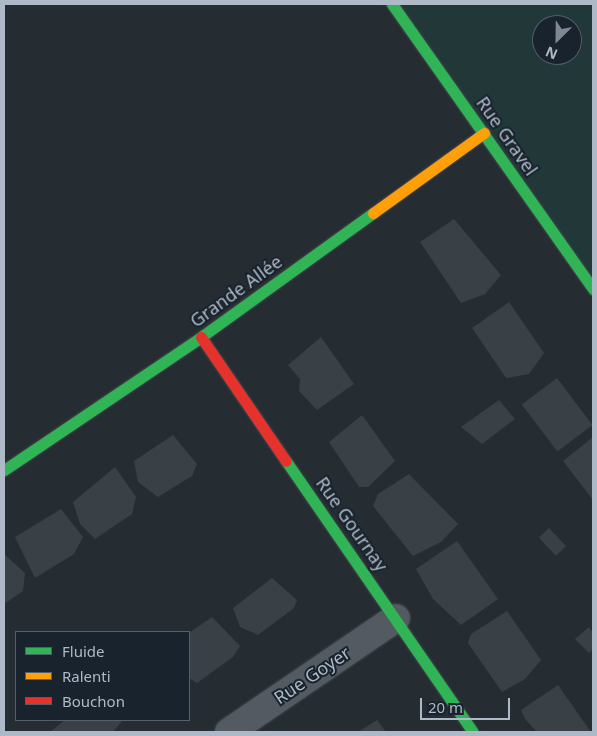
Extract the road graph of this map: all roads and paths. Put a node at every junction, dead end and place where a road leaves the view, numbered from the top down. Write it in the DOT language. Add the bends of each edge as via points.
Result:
graph roads {
  1 [pos="392,4"];
  2 [pos="484,134"];
  3 [pos="593,289"];
  4 [pos="201,337"];
  5 [pos="4,470"];
  6 [pos="396,618"];
  7 [pos="229,732"];
  8 [pos="473,732"];
  1 -- 2 [label="street, Rue Gravel"];
  2 -- 3 [label="street, Rue Gravel"];
  2 -- 4 [label="street, Grande Allée"];
  4 -- 5 [label="street, Grande Allée"];
  4 -- 6 [label="street, Rue Gournay"];
  6 -- 7 [label="street, Rue Goyer"];
  6 -- 8 [label="street, Rue Gournay"];
}
